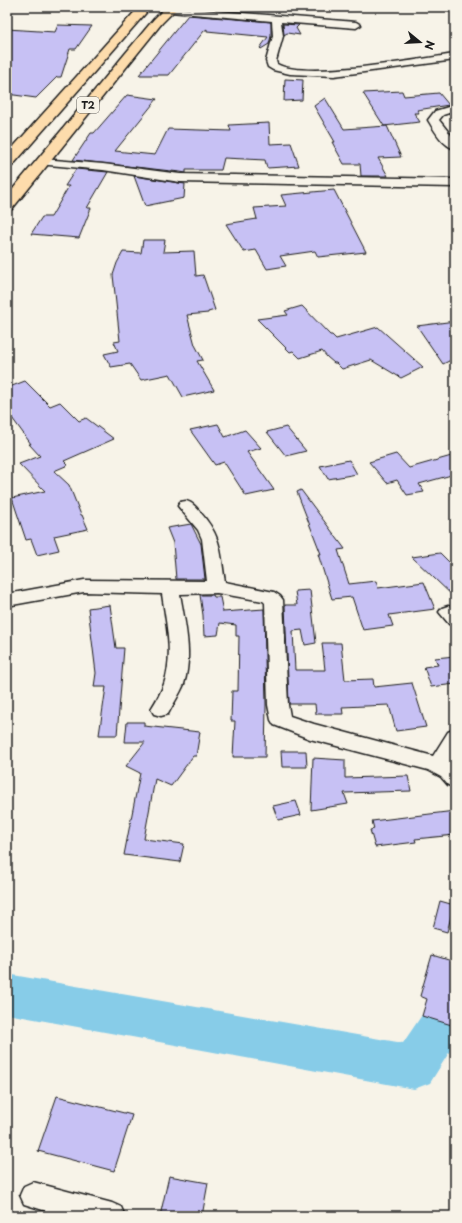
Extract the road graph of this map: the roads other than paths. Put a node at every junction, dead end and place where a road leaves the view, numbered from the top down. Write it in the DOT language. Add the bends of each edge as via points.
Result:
graph roads {
  1 [pos="145,7"];
  2 [pos="171,8"];
  3 [pos="135,19"];
  4 [pos="276,20"];
  5 [pos="158,21"];
  6 [pos="356,25"];
  7 [pos="455,57"];
  8 [pos="455,108"];
  9 [pos="455,146"];
  10 [pos="42,162"];
  11 [pos="7,163"];
  12 [pos="455,183"];
  13 [pos="7,206"];
  14 [pos="186,506"];
  15 [pos="217,587"];
  16 [pos="170,588"];
  17 [pos="7,600"];
  18 [pos="161,709"];
  19 [pos="455,737"];
  20 [pos="438,766"];
  21 [pos="455,778"];
  22 [pos="33,1195"];
  23 [pos="112,1216"];
  1 -- 3 [label="highway, T2"];
  2 -- 4 [label="street"];
  2 -- 5 [label="highway, T2"];
  3 -- 5 [label="highway"];
  3 -- 11 [label="highway, T2"];
  4 -- 6 [label="street"];
  4 -- 7 [label="street" via="279,26 272,65 290,72 345,72"];
  5 -- 10 [label="highway, T2"];
  8 -- 9 [label="street" via="439,113 433,120"];
  10 -- 12 [label="street" via="103,167 180,178"];
  10 -- 13 [label="highway, T2"];
  14 -- 15 [label="street" via="205,528 210,539"];
  15 -- 16 [label="street"];
  15 -- 20 [label="street" via="260,593 274,600 278,705 281,720 310,731"];
  16 -- 17 [label="street" via="84,586"];
  16 -- 18 [label="street" via="178,645 177,670 174,684"];
  19 -- 20 [label="street"];
  20 -- 21 [label="street"];
  22 -- 23 [label="street"];
}
